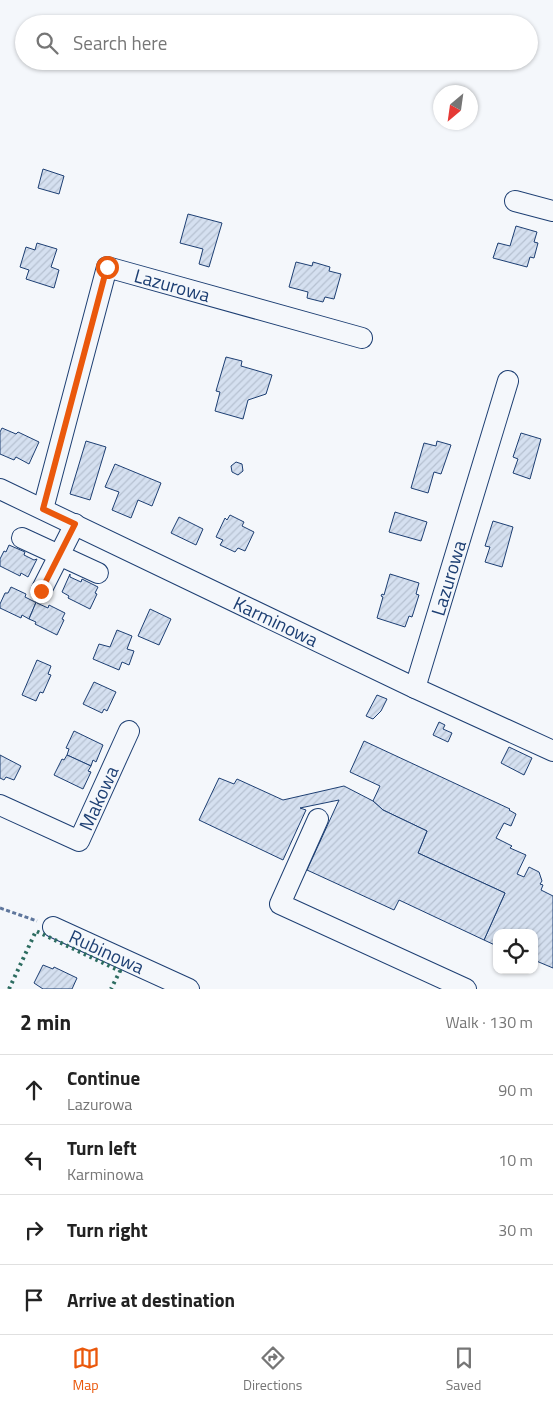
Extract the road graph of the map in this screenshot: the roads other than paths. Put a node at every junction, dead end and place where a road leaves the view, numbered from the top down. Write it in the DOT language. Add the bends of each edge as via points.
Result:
graph roads {
  1 [pos="515,201"];
  2 [pos="553,211"];
  3 [pos="362,338"];
  4 [pos="508,381"];
  5 [pos="0,489"];
  6 [pos="43,509"];
  7 [pos="75,524"];
  8 [pos="22,538"];
  9 [pos="59,556"];
  10 [pos="98,573"];
  11 [pos="41,591"];
  12 [pos="415,688"];
  13 [pos="129,731"];
  14 [pos="553,751"];
  15 [pos="0,805"];
  16 [pos="318,819"];
  17 [pos="53,927"];
  18 [pos="188,989"];
  19 [pos="466,989"];
  1 -- 2 [label="street"];
  3 -- 6 [label="street, Lazurowa" via="107,267"];
  4 -- 12 [label="street, Lazurowa"];
  5 -- 6 [label="street, Karminowa"];
  6 -- 7 [label="street, Karminowa"];
  7 -- 9 [label="street"];
  7 -- 12 [label="street, Karminowa"];
  8 -- 9 [label="street"];
  9 -- 10 [label="street"];
  9 -- 11 [label="street"];
  12 -- 14 [label="street, Karminowa"];
  13 -- 15 [label="street, Makowa" via="79,841"];
  16 -- 19 [label="street" via="280,904"];
  17 -- 18 [label="street, Rubinowa"];
}
